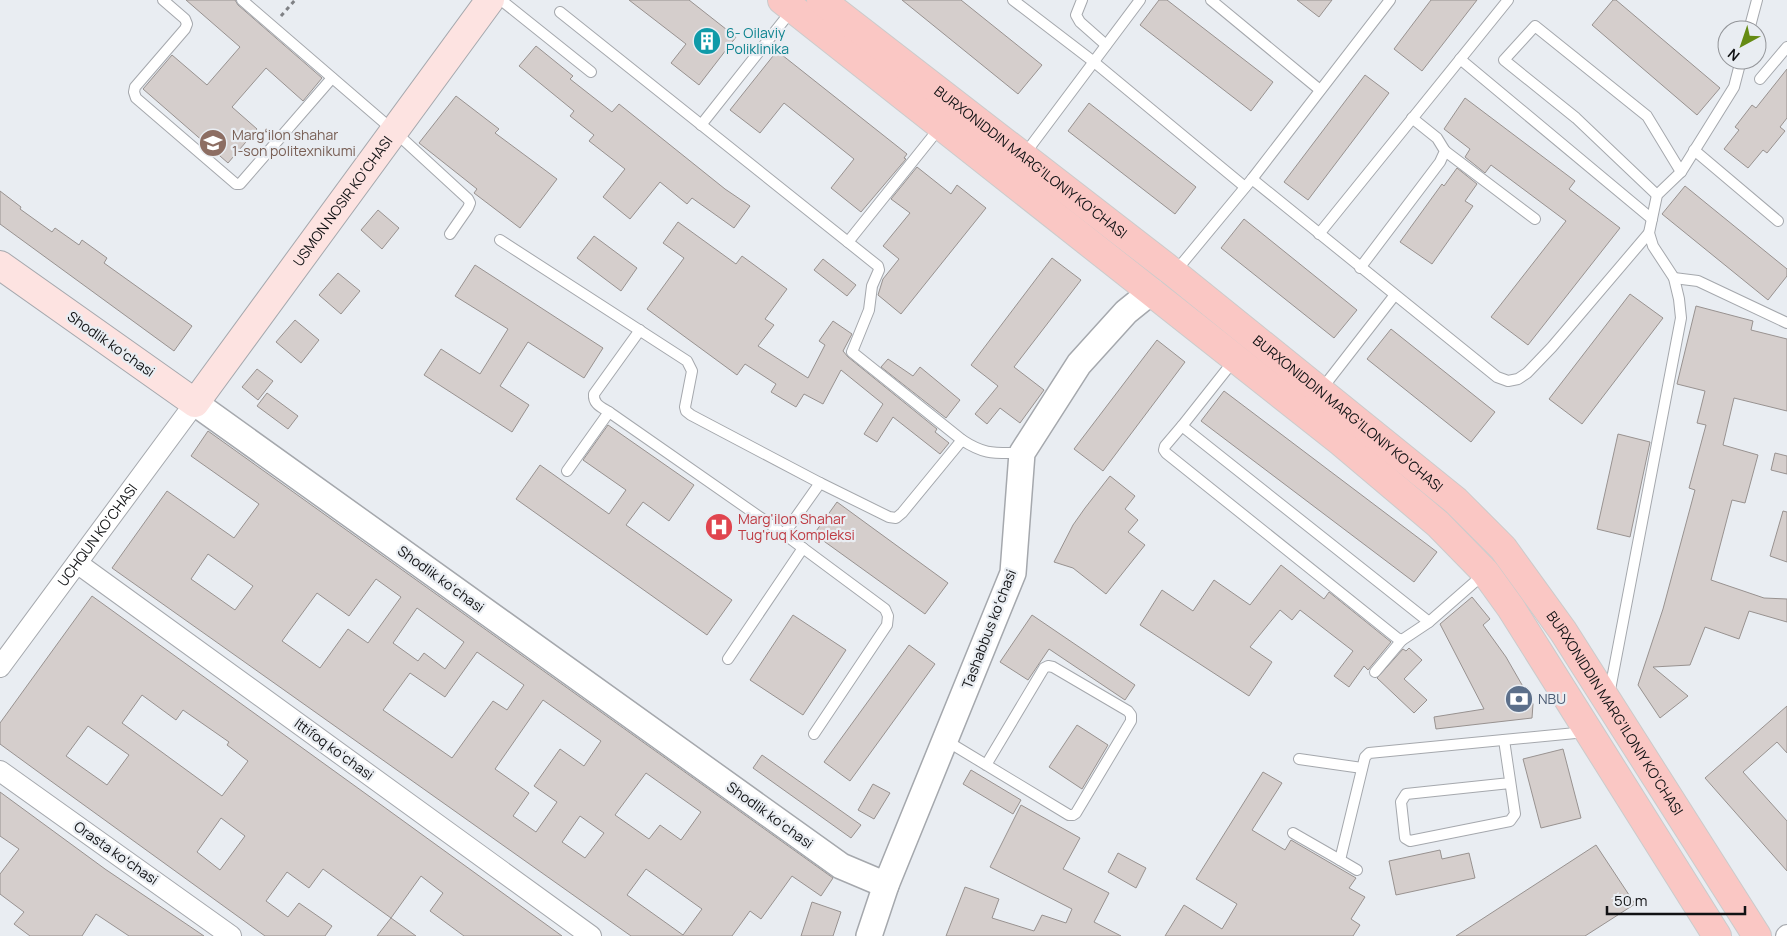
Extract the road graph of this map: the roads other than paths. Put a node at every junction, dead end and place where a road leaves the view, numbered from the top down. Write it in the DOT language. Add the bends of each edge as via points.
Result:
graph roads {
  1 [pos="163,0"];
  2 [pos="242,0"];
  3 [pos="490,0"];
  4 [pos="502,0"];
  5 [pos="821,0"];
  6 [pos="1013,0"];
  7 [pos="1082,0"];
  8 [pos="1140,0"];
  9 [pos="1210,0"];
  10 [pos="1390,0"];
  11 [pos="1508,0"];
  12 [pos="1757,0"];
  13 [pos="788,5"];
  14 [pos="560,12"];
  15 [pos="1752,20"];
  16 [pos="1106,45"];
  17 [pos="1787,47"];
  18 [pos="1460,59"];
  19 [pos="1094,62"];
  20 [pos="1738,70"];
  21 [pos="591,72"];
  22 [pos="332,78"];
  23 [pos="1760,79"];
  24 [pos="1320,90"];
  25 [pos="1412,118"];
  26 [pos="701,125"];
  27 [pos="941,125"];
  28 [pos="394,131"];
  29 [pos="1694,150"];
  30 [pos="1445,152"];
  31 [pos="1023,156"];
  32 [pos="1681,172"];
  33 [pos="1249,183"];
  34 [pos="1657,195"];
  35 [pos="1535,219"];
  36 [pos="1652,219"];
  37 [pos="1778,221"];
  38 [pos="1649,233"];
  39 [pos="450,234"];
  40 [pos="1319,234"];
  41 [pos="500,240"];
  42 [pos="848,242"];
  43 [pos="0,265"];
  44 [pos="1360,268"];
  45 [pos="1174,273"];
  46 [pos="1674,278"];
  47 [pos="1152,291"];
  48 [pos="1394,296"];
  49 [pos="1787,323"];
  50 [pos="640,330"];
  51 [pos="1236,358"];
  52 [pos="1321,391"];
  53 [pos="195,403"];
  54 [pos="608,412"];
  55 [pos="1182,426"];
  56 [pos="962,440"];
  57 [pos="1022,453"];
  58 [pos="567,471"];
  59 [pos="820,484"];
  60 [pos="784,534"];
  61 [pos="803,548"];
  62 [pos="77,563"];
  63 [pos="1485,572"];
  64 [pos="1429,622"];
  65 [pos="1402,640"];
  66 [pos="728,659"];
  67 [pos="0,667"];
  68 [pos="1374,672"];
  69 [pos="1608,702"];
  70 [pos="1589,732"];
  71 [pos="814,734"];
  72 [pos="945,740"];
  73 [pos="1504,740"];
  74 [pos="1299,759"];
  75 [pos="986,765"];
  76 [pos="1362,768"];
  77 [pos="0,771"];
  78 [pos="1510,783"];
  79 [pos="1293,833"];
  80 [pos="1340,860"];
  81 [pos="1357,870"];
  82 [pos="886,886"];
  83 [pos="229,935"];
  84 [pos="591,936"];
  85 [pos="870,936"];
  86 [pos="1717,936"];
  87 [pos="1758,936"];
  1 -- 22 [label="lane" via="187,24 135,87 136,98 236,184 240,184"];
  2 -- 22 [label="lane"];
  3 -- 28 [label="main road, USMON NOSIR KO‘CHASI"];
  4 -- 21 [label="lane"];
  5 -- 31 [label="main road, BURXONIDDIN MARG’ILONIY KO’CHASI"];
  6 -- 19 [label="lane"];
  7 -- 16 [label="lane" via="1076,15"];
  8 -- 16 [label="lane"];
  9 -- 24 [label="lane"];
  10 -- 24 [label="lane"];
  11 -- 18 [label="lane"];
  12 -- 15 [label="lane"];
  13 -- 26 [label="lane"];
  13 -- 27 [label="main road, BURXONIDDIN MARG’ILONIY KO’CHASI"];
  14 -- 26 [label="lane"];
  16 -- 19 [label="lane"];
  17 -- 23 [label="lane"];
  18 -- 25 [label="lane"];
  18 -- 36 [label="lane"];
  19 -- 31 [label="lane"];
  19 -- 33 [label="lane"];
  20 -- 29 [label="lane" via="1734,88"];
  22 -- 28 [label="lane"];
  24 -- 33 [label="lane"];
  25 -- 30 [label="lane" via="1437,138"];
  25 -- 40 [label="lane"];
  26 -- 42 [label="lane"];
  27 -- 42 [label="lane"];
  27 -- 47 [label="main road, BURXONIDDIN MARG’ILONIY KO’CHASI"];
  28 -- 39 [label="lane" via="468,199 468,208"];
  28 -- 53 [label="main road, USMON NOSIR KO‘CHASI"];
  29 -- 32 [label="lane"];
  29 -- 37 [label="lane"];
  30 -- 35 [label="lane"];
  30 -- 44 [label="lane"];
  31 -- 45 [label="main road, BURXONIDDIN MARG’ILONIY KO’CHASI"];
  32 -- 34 [label="lane"];
  32 -- 34 [label="lane" via="1647,116 1534,26 1504,60 1576,118"];
  33 -- 40 [label="lane"];
  33 -- 45 [label="lane"];
  34 -- 36 [label="lane"];
  36 -- 38 [label="lane"];
  38 -- 46 [label="lane" via="1653,246"];
  38 -- 48 [label="lane" via="1552,347 1518,379 1508,381 1497,377"];
  40 -- 44 [label="lane"];
  41 -- 50 [label="lane"];
  42 -- 56 [label="lane" via="879,270 872,286 869,310 852,352"];
  43 -- 53 [label="main road, Shodlik koʻchasi"];
  44 -- 48 [label="lane"];
  45 -- 47 [label="main road"];
  45 -- 52 [label="main road, BURXONIDDIN MARG’ILONIY KO’CHASI"];
  46 -- 49 [label="lane" via="1698,280"];
  46 -- 69 [label="lane" via="1681,318"];
  47 -- 51 [label="main road, BURXONIDDIN MARG’ILONIY KO’CHASI"];
  47 -- 57 [label="street, Tashabbus koʻchasi" via="1126,312 1080,364"];
  48 -- 52 [label="lane"];
  50 -- 54 [label="lane" via="594,394 596,403"];
  50 -- 59 [label="lane" via="687,361 691,367 686,411"];
  51 -- 55 [label="lane"];
  51 -- 63 [label="main road, BURXONIDDIN MARG’ILONIY KO’CHASI" via="1438,524"];
  52 -- 69 [label="main road, BURXONIDDIN MARG’ILONIY KO’CHASI" via="1456,501 1503,548 1564,631"];
  53 -- 62 [label="street, UCHQUN KO'CHASI"];
  53 -- 82 [label="street, Shodlik koʻchasi" via="841,866"];
  54 -- 58 [label="lane"];
  54 -- 60 [label="lane"];
  55 -- 64 [label="lane"];
  55 -- 65 [label="lane" via="1165,446 1166,454"];
  56 -- 57 [label="lane" via="977,450 989,453"];
  56 -- 59 [label="lane" via="896,518"];
  57 -- 72 [label="street, Tashabbus koʻchasi" via="1013,573"];
  59 -- 60 [label="lane"];
  60 -- 61 [label="lane"];
  61 -- 66 [label="lane"];
  61 -- 71 [label="lane" via="885,609 888,616 887,625"];
  62 -- 67 [label="street, UCHQUN KO'CHASI"];
  62 -- 84 [label="street, Ittifoq koʻchasi"];
  63 -- 64 [label="lane"];
  63 -- 70 [label="main road, BURXONIDDIN MARG’ILONIY KO’CHASI"];
  64 -- 65 [label="lane"];
  65 -- 68 [label="lane"];
  69 -- 87 [label="main road, BURXONIDDIN MARG’ILONIY KO’CHASI"];
  70 -- 73 [label="lane"];
  70 -- 86 [label="main road, BURXONIDDIN MARG’ILONIY KO’CHASI"];
  72 -- 75 [label="lane"];
  72 -- 82 [label="street, Tashabbus koʻchasi"];
  73 -- 76 [label="lane" via="1368,753"];
  73 -- 78 [label="lane"];
  74 -- 76 [label="lane"];
  75 -- 75 [label="lane" via="1048,666 1128,711 1131,716 1076,814 1069,815"];
  76 -- 80 [label="lane"];
  77 -- 83 [label="street, Orasta koʻchasi"];
  78 -- 78 [label="lane" via="1515,814 1510,821 1410,841 1405,838 1401,802 1406,794"];
  79 -- 80 [label="lane"];
  80 -- 81 [label="lane"];
  82 -- 85 [label="street, Tashabbus koʻchasi"];
}
